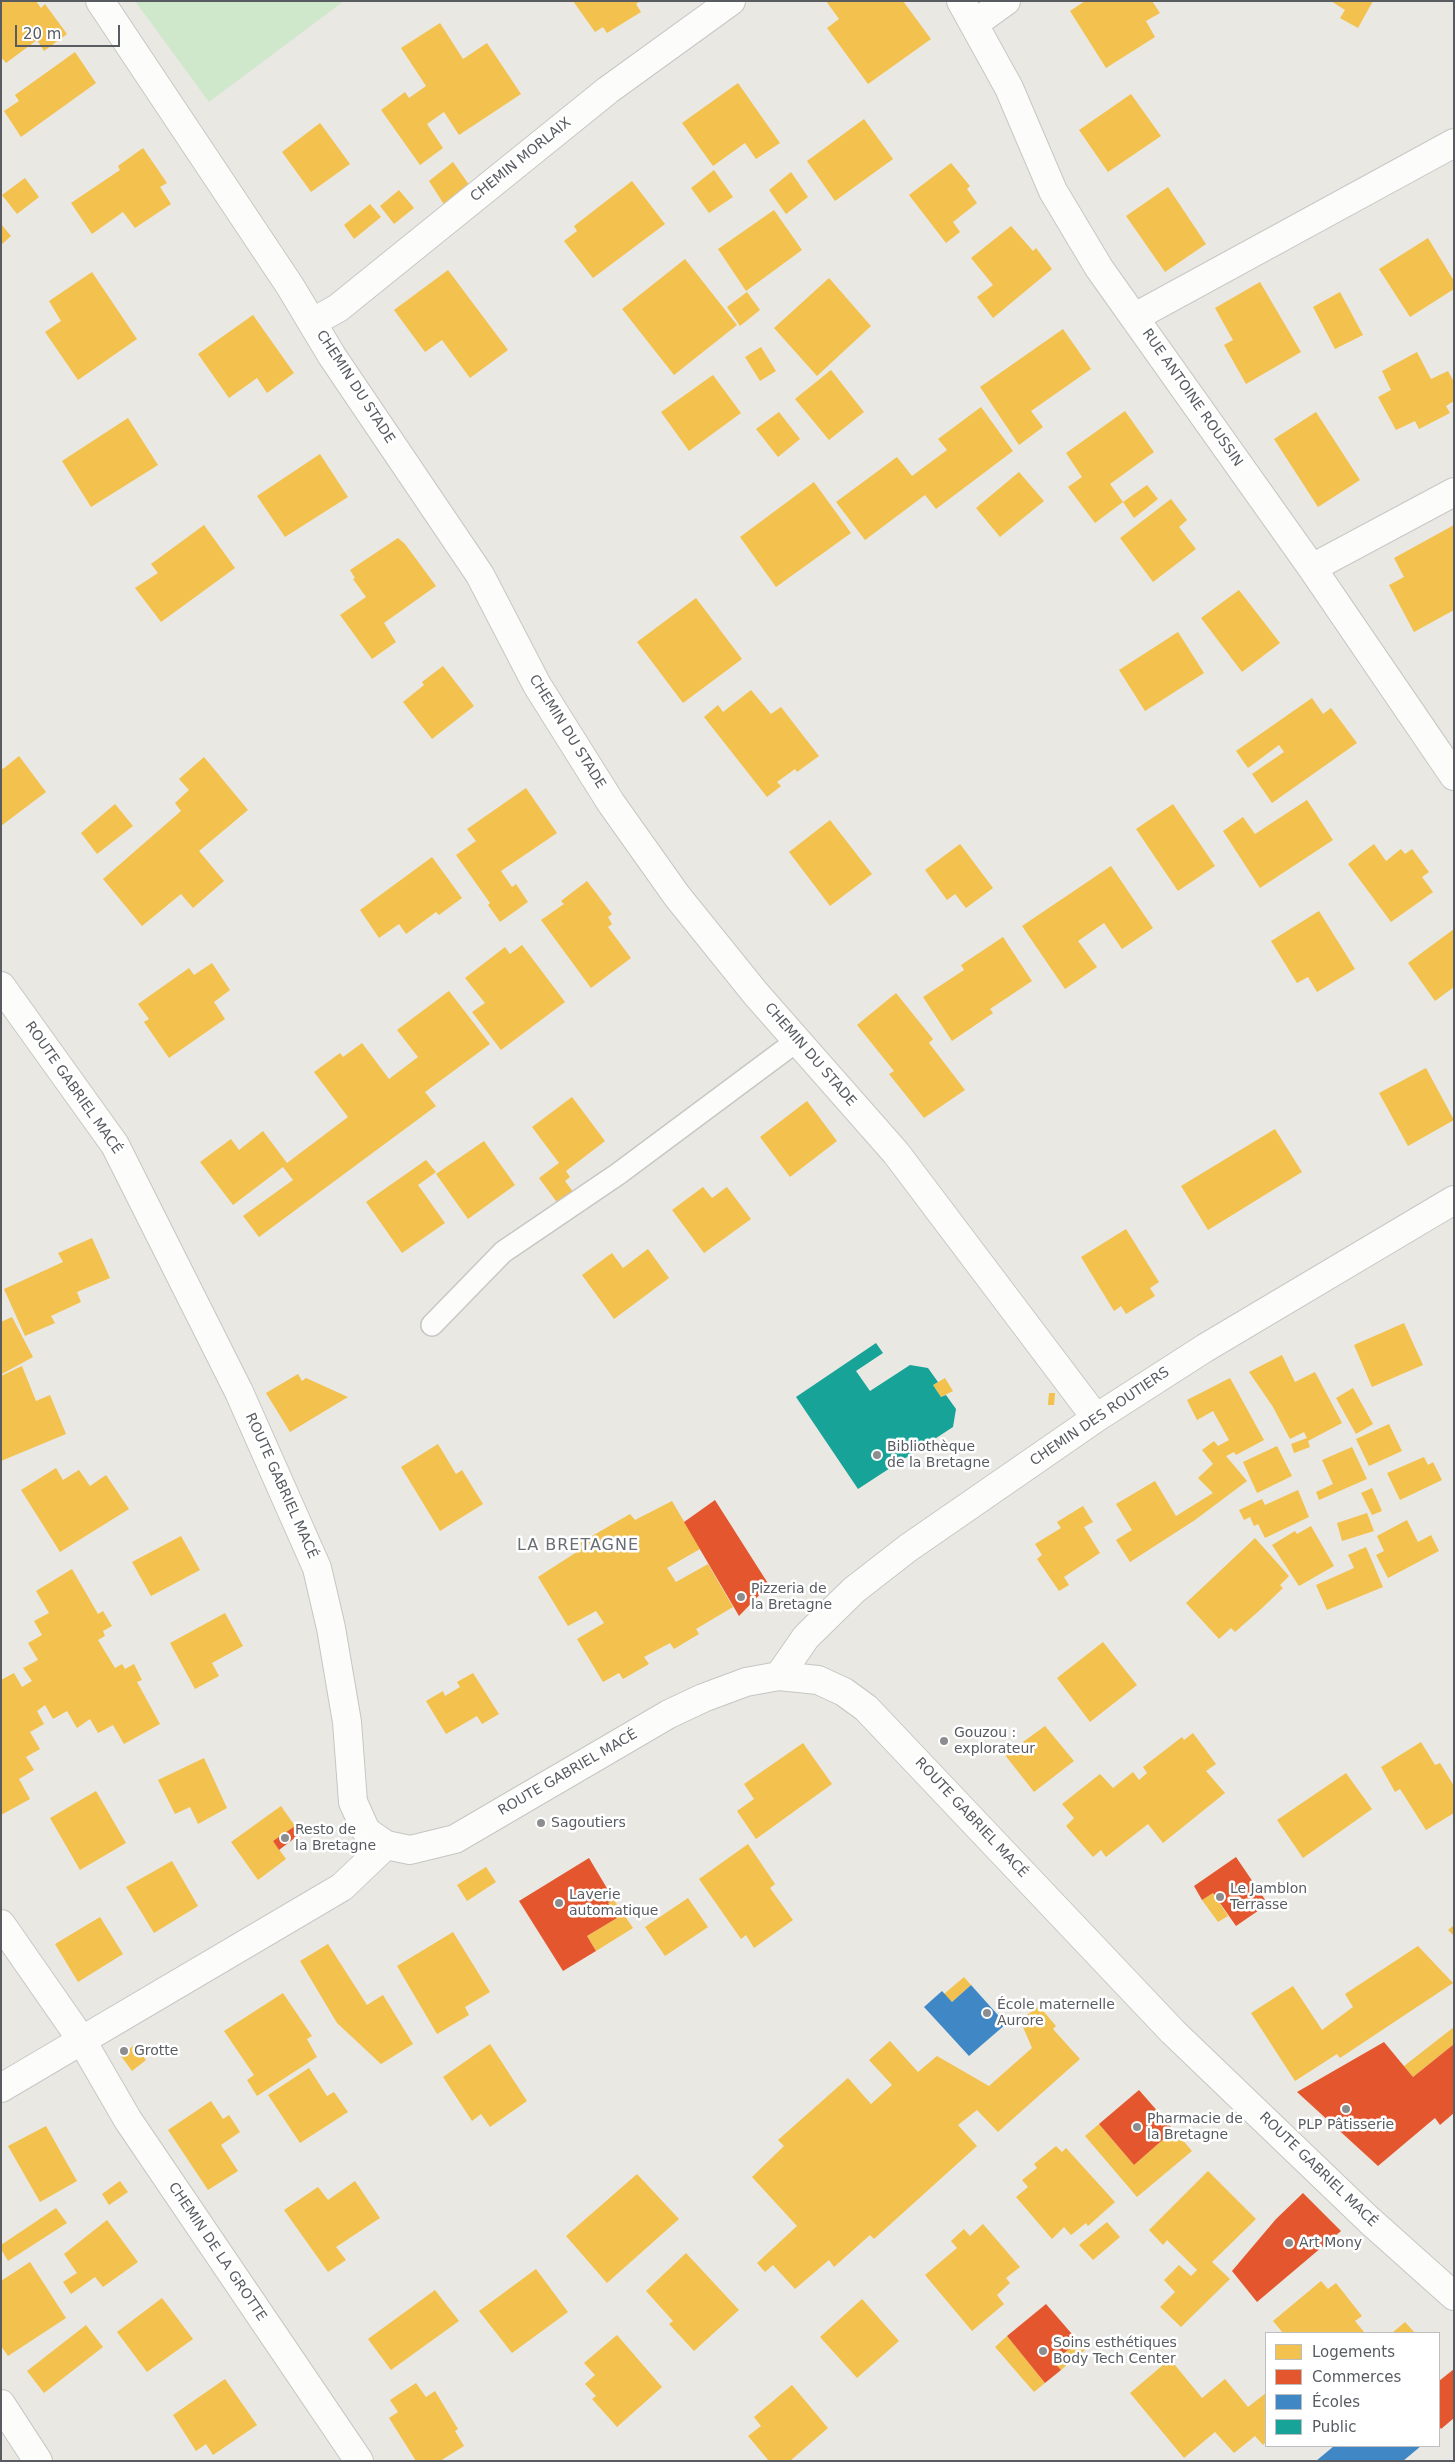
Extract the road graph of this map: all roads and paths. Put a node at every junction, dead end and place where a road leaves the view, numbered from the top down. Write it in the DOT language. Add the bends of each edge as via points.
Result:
graph roads {
  1 [pos="100,1"];
  2 [pos="731,1"];
  3 [pos="1006,1"];
  4 [pos="967,13"];
  5 [pos="1454,143"];
  6 [pos="1135,317"];
  7 [pos="313,322"];
  8 [pos="1454,492"];
  9 [pos="1312,568"];
  10 [pos="1454,776"];
  11 [pos="1,986"];
  12 [pos="798,1040"];
  13 [pos="1454,1200"];
  14 [pos="432,1325"];
  15 [pos="1096,1418"];
  16 [pos="779,1676"];
  17 [pos="386,1845"];
  18 [pos="1,1924"];
  19 [pos="81,2039"];
  20 [pos="1,2088"];
  21 [pos="1454,2296"];
  22 [pos="1,2404"];
  23 [pos="38,2461"];
  24 [pos="359,2461"];
  1 -- 7 [label="street, CHEMIN DU STADE"];
  2 -- 7 [label="street, CHEMIN MORLAIX" via="608,90 338,308"];
  3 -- 4 [label="street"];
  4 -- 6 [label="street, RUE ANTOINE ROUSSIN" via="1009,88 1053,191 1099,268"];
  5 -- 6 [label="street"];
  6 -- 9 [label="street, RUE ANTOINE ROUSSIN"];
  7 -- 12 [label="street, CHEMIN DU STADE" via="332,356 480,575 537,685 611,803 677,896 756,994"];
  8 -- 9 [label="street"];
  9 -- 10 [label="street, RUE ANTOINE ROUSSIN"];
  11 -- 17 [label="street, ROUTE GABRIEL MACÉ" via="116,1145 243,1400 317,1568 332,1628 347,1722 353,1802 366,1831"];
  12 -- 14 [label="lane" via="618,1174 502,1252"];
  12 -- 15 [label="street, CHEMIN DU STADE" via="896,1153"];
  13 -- 15 [label="street, CHEMIN DES ROUTIERS" via="1205,1348"];
  15 -- 16 [label="street, CHEMIN DES ROUTIERS" via="908,1548 854,1590 806,1637"];
  16 -- 17 [label="street, ROUTE GABRIEL MACÉ" via="746,1682 669,1714 454,1839 410,1850"];
  16 -- 21 [label="street, ROUTE GABRIEL MACÉ" via="818,1680 844,1692 866,1708 1174,2032 1369,2220"];
  17 -- 19 [label="street" via="342,1887"];
  18 -- 19 [label="street, CHEMIN DE LA GROTTE"];
  19 -- 20 [label="street"];
  19 -- 24 [label="street, CHEMIN DE LA GROTTE" via="128,2120"];
  22 -- 23 [label="street"];
}
